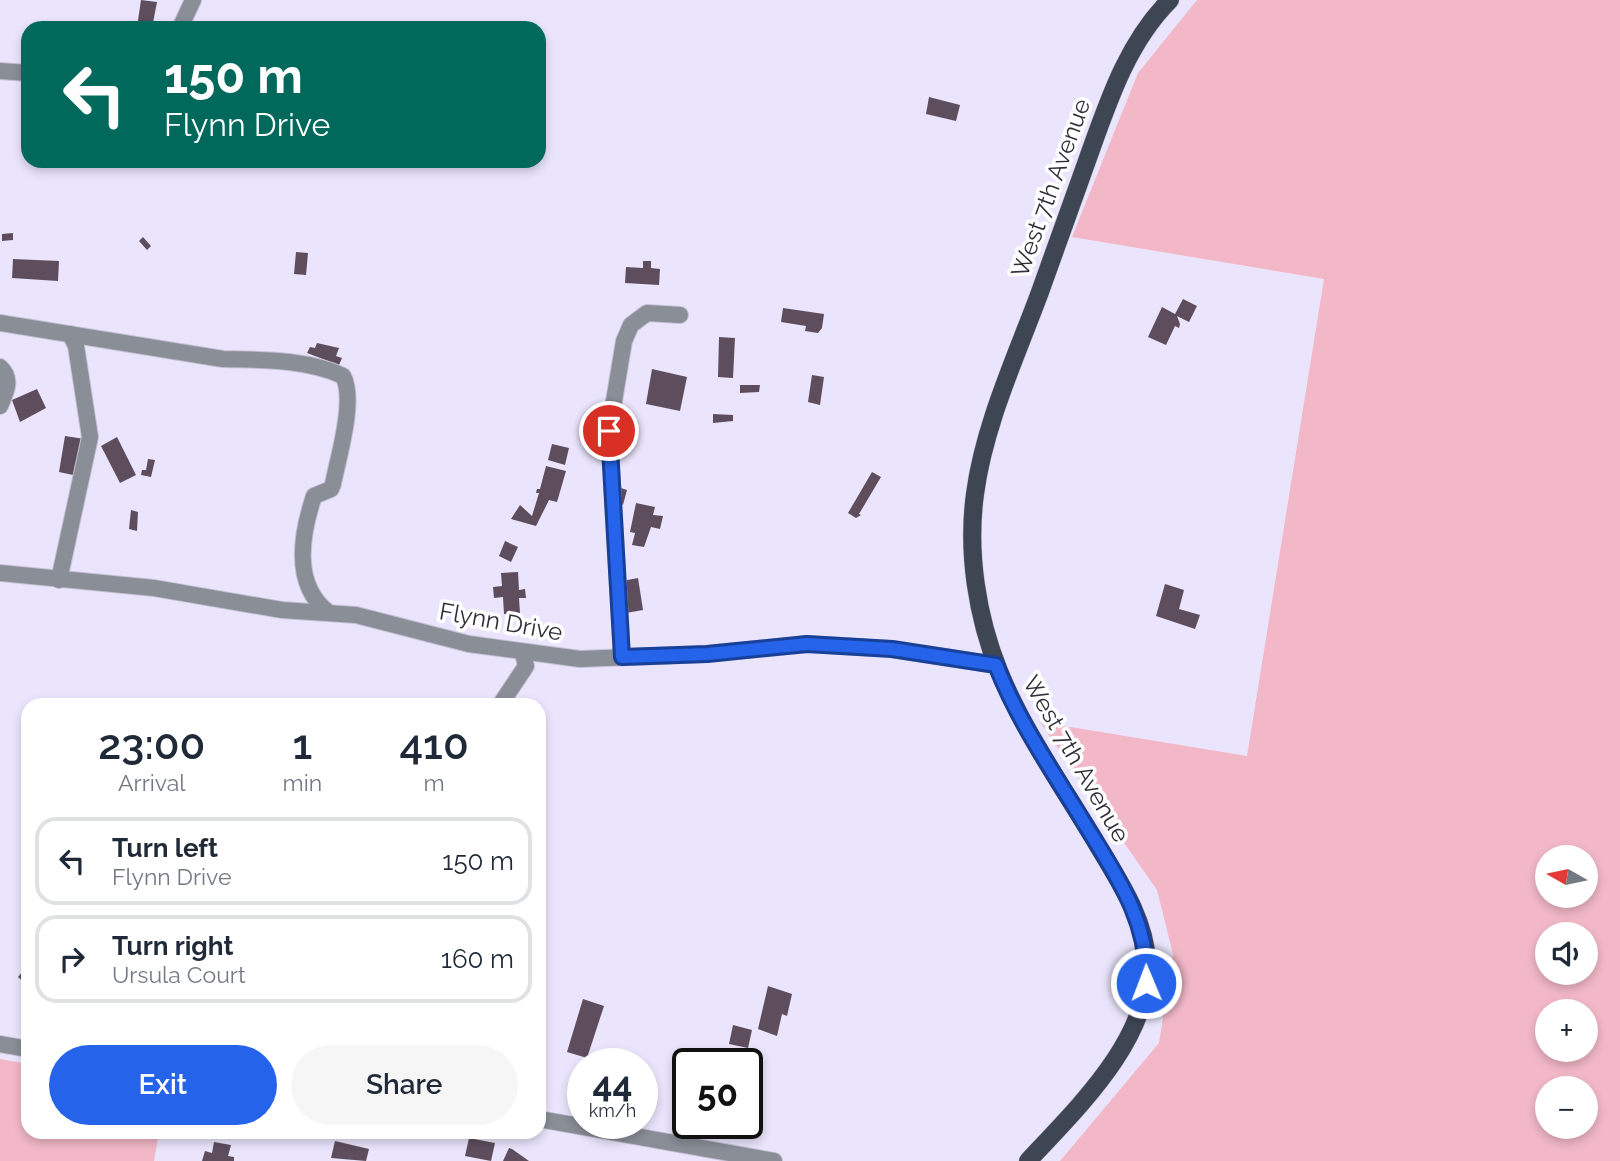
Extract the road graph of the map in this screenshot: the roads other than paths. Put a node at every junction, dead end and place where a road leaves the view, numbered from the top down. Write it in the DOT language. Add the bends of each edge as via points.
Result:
graph roads {
  1 [pos="193,0"];
  2 [pos="1170,0"];
  3 [pos="183,21"];
  4 [pos="0,71"];
  5 [pos="21,72"];
  6 [pos="680,315"];
  7 [pos="0,323"];
  8 [pos="70,334"];
  9 [pos="0,368"];
  10 [pos="0,406"];
  11 [pos="0,573"];
  12 [pos="59,580"];
  13 [pos="329,613"];
  14 [pos="523,653"];
  15 [pos="622,657"];
  16 [pos="996,665"];
  17 [pos="505,698"];
  18 [pos="0,1044"];
  19 [pos="21,1048"];
  20 [pos="546,1120"];
  21 [pos="775,1161"];
  22 [pos="1028,1161"];
  1 -- 3 [label="street"];
  2 -- 16 [label="main road, West 7th Avenue" via="1133,47 1105,111 981,463 973,555 982,616"];
  4 -- 5 [label="street"];
  6 -- 15 [label="street" via="647,313 631,325 620,361 609,431"];
  7 -- 8 [label="street"];
  8 -- 12 [label="street" via="90,437"];
  8 -- 13 [label="street" via="223,359 274,361 343,376 347,404 333,484 314,496 302,552 312,597"];
  9 -- 10 [label="street" via="8,387"];
  11 -- 12 [label="street, Flynn Drive"];
  12 -- 13 [label="street, Flynn Drive" via="154,588 282,610"];
  13 -- 14 [label="street, Flynn Drive" via="377,619"];
  14 -- 15 [label="street, Flynn Drive" via="580,659"];
  14 -- 17 [label="street" via="526,666"];
  15 -- 16 [label="street, Flynn Drive" via="807,644 892,649"];
  16 -- 22 [label="main road, West 7th Avenue" via="1024,724 1133,908 1147,962 1143,1001 1127,1040 1108,1069"];
  18 -- 19 [label="street"];
  20 -- 21 [label="street"];
}
